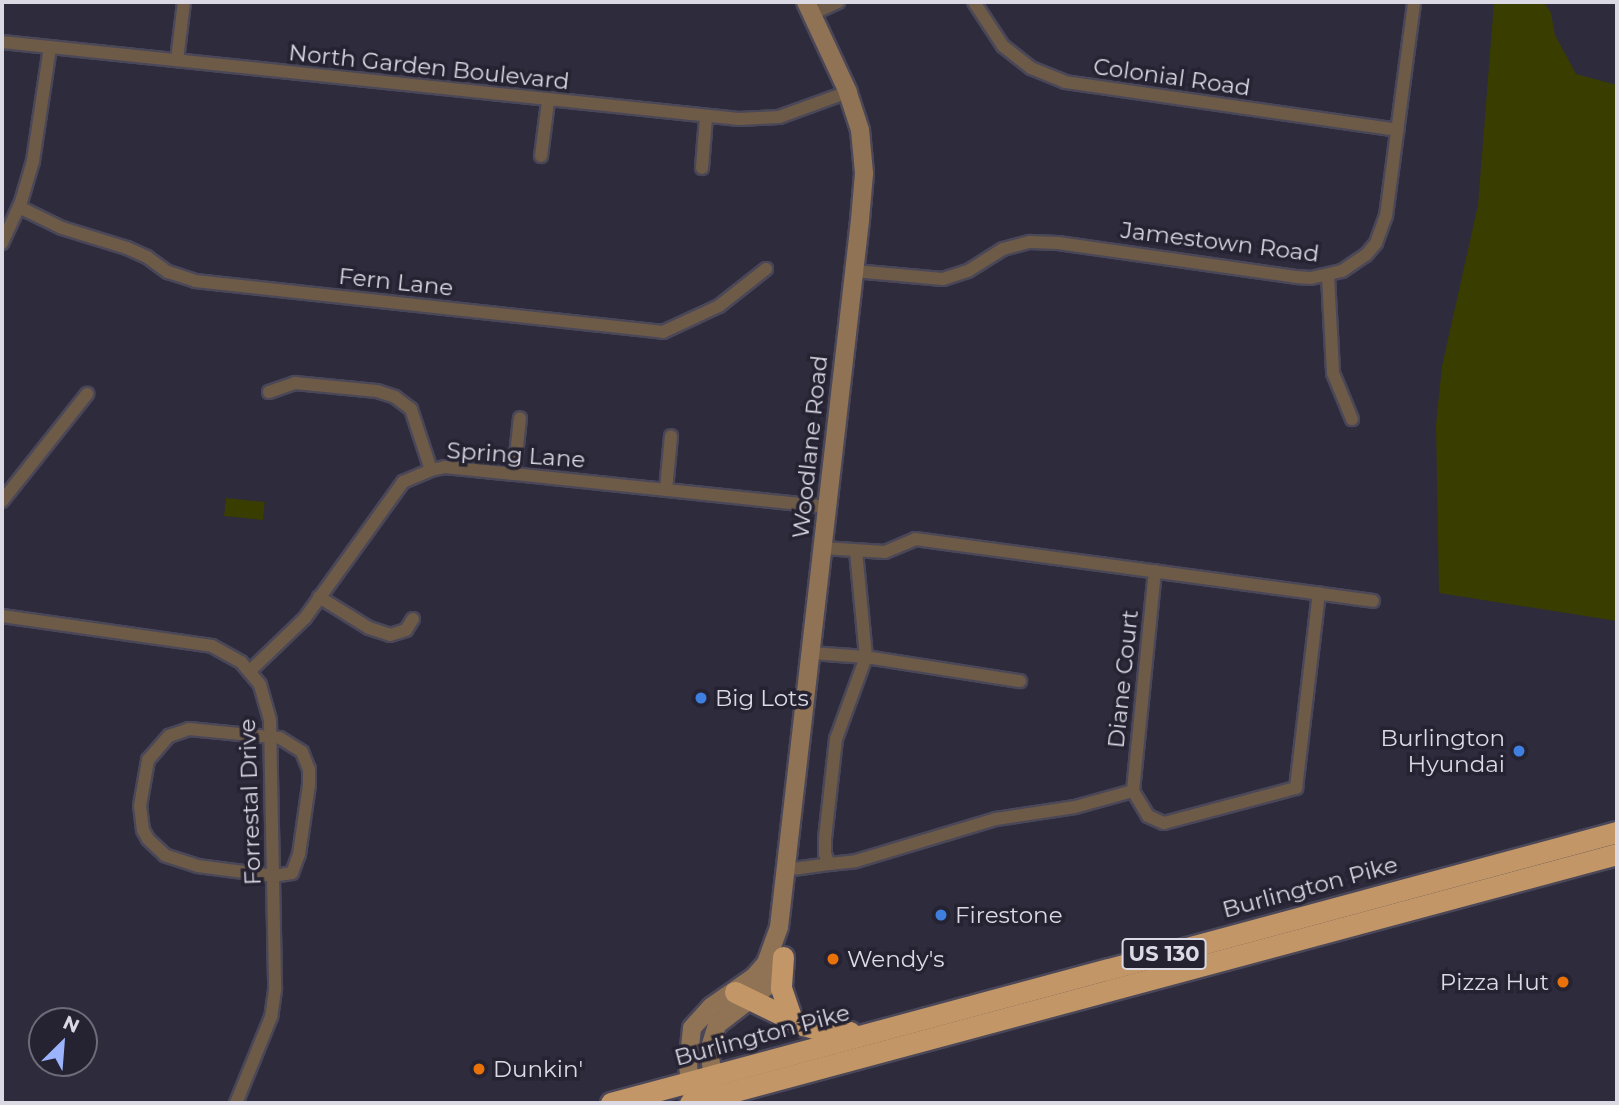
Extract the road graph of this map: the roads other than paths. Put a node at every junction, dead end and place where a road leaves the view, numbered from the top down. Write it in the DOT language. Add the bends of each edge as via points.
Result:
graph roads {
  1 [pos="184,2"];
  2 [pos="838,2"];
  3 [pos="974,2"];
  4 [pos="1414,2"];
  5 [pos="809,8"];
  6 [pos="2,42"];
  7 [pos="50,47"];
  8 [pos="177,60"];
  9 [pos="848,92"];
  10 [pos="548,102"];
  11 [pos="706,117"];
  12 [pos="1398,130"];
  13 [pos="541,156"];
  14 [pos="702,168"];
  15 [pos="19,207"];
  16 [pos="2,243"];
  17 [pos="765,269"];
  18 [pos="854,271"];
  19 [pos="1328,276"];
  20 [pos="269,392"];
  21 [pos="87,394"];
  22 [pos="520,418"];
  23 [pos="1352,419"];
  24 [pos="671,436"];
  25 [pos="431,470"];
  26 [pos="514,474"];
  27 [pos="666,490"];
  28 [pos="2,501"];
  29 [pos="827,507"];
  30 [pos="823,548"];
  31 [pos="856,551"];
  32 [pos="1155,571"];
  33 [pos="1318,593"];
  34 [pos="318,597"];
  35 [pos="1373,601"];
  36 [pos="2,616"];
  37 [pos="413,619"];
  38 [pos="811,653"];
  39 [pos="866,657"];
  40 [pos="251,670"];
  41 [pos="1020,681"];
  42 [pos="269,736"];
  43 [pos="1133,791"];
  44 [pos="1617,832"];
  45 [pos="1617,854"];
  46 [pos="829,864"];
  47 [pos="786,870"];
  48 [pos="274,876"];
  49 [pos="782,907"];
  50 [pos="783,957"];
  51 [pos="742,996"];
  52 [pos="792,1020"];
  53 [pos="880,1030"];
  54 [pos="715,1092"];
  55 [pos="692,1098"];
  56 [pos="236,1103"];
  57 [pos="611,1103"];
  1 -- 8 [label="street"];
  2 -- 5 [label="street"];
  3 -- 12 [label="street, Colonial Road" via="1003,46 1031,68 1065,82"];
  4 -- 12 [label="street, Jamestown Road"];
  5 -- 9 [label="street, Woodlane Road"];
  6 -- 7 [label="street, North Garden Boulevard"];
  7 -- 8 [label="street, North Garden Boulevard"];
  7 -- 15 [label="street" via="36,148"];
  8 -- 10 [label="street, North Garden Boulevard"];
  9 -- 11 [label="street, North Garden Boulevard" via="779,117"];
  9 -- 18 [label="street, Woodlane Road" via="863,151"];
  10 -- 11 [label="street, North Garden Boulevard"];
  10 -- 13 [label="street"];
  11 -- 14 [label="street"];
  12 -- 19 [label="street, Jamestown Road" via="1389,201 1379,236 1355,264"];
  15 -- 16 [label="street"];
  15 -- 17 [label="street, Fern Lane" via="62,228 127,248 168,272 195,281 663,332 719,306"];
  18 -- 19 [label="street, Jamestown Road" via="943,279 968,271 1003,249 1030,242 1296,277"];
  18 -- 29 [label="street, Woodlane Road"];
  19 -- 23 [label="street" via="1333,373"];
  20 -- 25 [label="street" via="295,383 395,397 411,409"];
  21 -- 28 [label="street"];
  22 -- 26 [label="street"];
  24 -- 27 [label="street"];
  25 -- 26 [label="street, Spring Lane" via="445,467"];
  25 -- 34 [label="street, Spring Lane" via="403,482"];
  26 -- 27 [label="street, Spring Lane"];
  27 -- 29 [label="street, Spring Lane"];
  29 -- 30 [label="street, Woodlane Road"];
  30 -- 31 [label="street"];
  30 -- 38 [label="street, Woodlane Road"];
  31 -- 32 [label="street" via="885,552 915,539"];
  31 -- 39 [label="street"];
  32 -- 33 [label="street"];
  32 -- 43 [label="street, Diane Court"];
  33 -- 35 [label="street"];
  33 -- 43 [label="street" via="1296,788 1164,823 1148,816"];
  34 -- 37 [label="street" via="369,628 390,635 406,630"];
  34 -- 40 [label="street, Spring Lane" via="305,618"];
  36 -- 40 [label="street, Forrestal Drive" via="212,646"];
  38 -- 39 [label="street"];
  38 -- 47 [label="street, Woodlane Road"];
  39 -- 41 [label="street"];
  39 -- 46 [label="street" via="836,739 825,839"];
  40 -- 42 [label="street, Forrestal Drive" via="266,697"];
  42 -- 48 [label="street, Forrestal Drive"];
  42 -- 48 [label="street" via="296,746 309,769 295,868 286,876"];
  42 -- 48 [label="street" via="200,729 169,736 148,760 139,806 143,830 165,855 198,866"];
  43 -- 46 [label="street" via="1075,807 996,819 856,861"];
  44 -- 53 [label="highway, Burlington Pike / US 130"];
  45 -- 54 [label="highway, Burlington Pike / US 130"];
  46 -- 47 [label="street"];
  47 -- 49 [label="street, Woodlane Road"];
  48 -- 56 [label="street, Forrestal Drive" via="274,1004"];
  49 -- 50 [label="street, Woodlane Road"];
  49 -- 51 [label="street, Woodlane Road" via="774,946"];
  50 -- 51 [label="street, Woodlane Road" via="770,984"];
  50 -- 52 [label="highway" via="781,988"];
  51 -- 52 [label="highway"];
  51 -- 54 [label="street, Woodlane Road" via="716,1025 709,1051"];
  51 -- 55 [label="street, Woodlane Road" via="711,1007 692,1028 688,1045"];
  52 -- 53 [label="highway" via="821,1030"];
  53 -- 54 [label="highway, Burlington Pike / US 130"];
  54 -- 55 [label="highway, Burlington Pike / US 130"];
  55 -- 57 [label="highway, Burlington Pike / US 130"];
}
